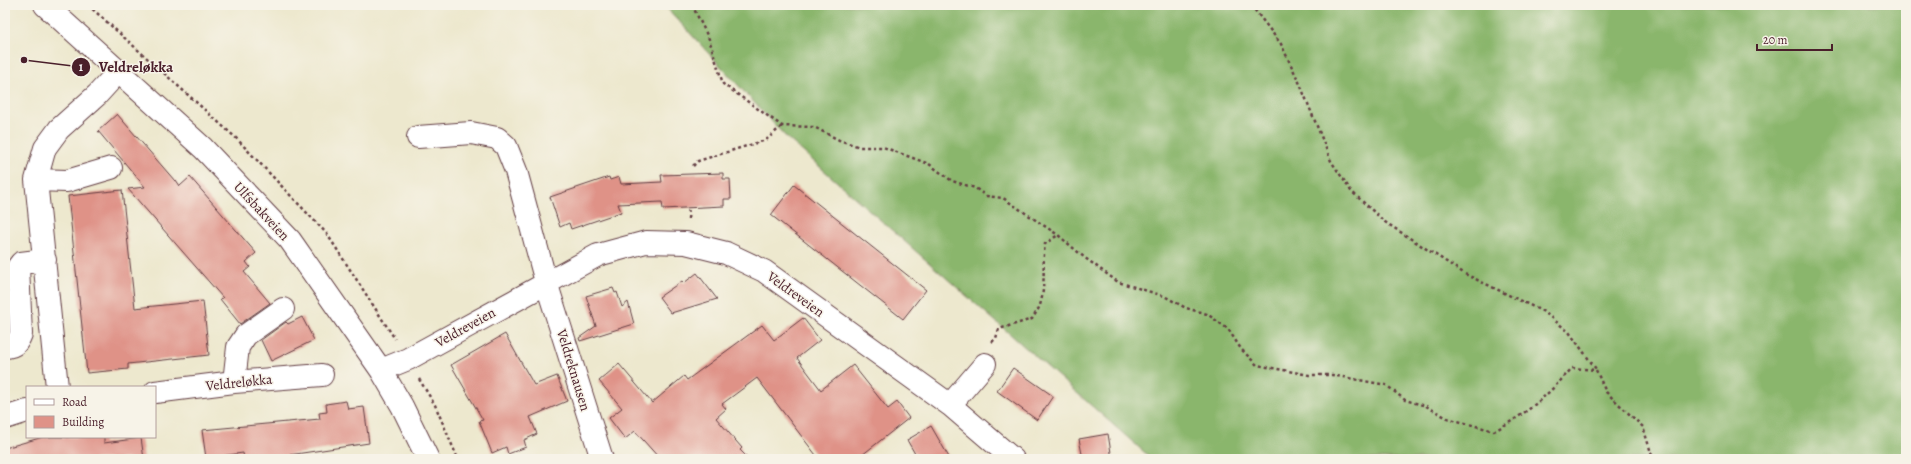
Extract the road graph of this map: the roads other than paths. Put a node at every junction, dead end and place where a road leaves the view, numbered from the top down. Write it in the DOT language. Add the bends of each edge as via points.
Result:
graph roads {
  1 [pos="45,5"];
  2 [pos="118,72"];
  3 [pos="418,137"];
  4 [pos="111,168"];
  5 [pos="36,180"];
  6 [pos="13,259"];
  7 [pos="45,260"];
  8 [pos="546,282"];
  9 [pos="283,309"];
  10 [pos="5,347"];
  11 [pos="985,364"];
  12 [pos="381,370"];
  13 [pos="322,375"];
  14 [pos="234,382"];
  15 [pos="57,386"];
  16 [pos="156,392"];
  17 [pos="950,405"];
  18 [pos="26,411"];
  19 [pos="5,418"];
  20 [pos="1012,458"];
  21 [pos="428,459"];
  22 [pos="602,459"];
  1 -- 2 [label="street, Ulfsbakveien"];
  2 -- 5 [label="street" via="59,129 46,148"];
  2 -- 12 [label="street, Ulfsbakveien" via="203,148 290,240"];
  3 -- 8 [label="street" via="471,133 497,138 506,146 516,171"];
  4 -- 5 [label="street" via="67,181"];
  5 -- 7 [label="street"];
  6 -- 7 [label="street"];
  6 -- 10 [label="street" via="18,267 21,334 18,342"];
  7 -- 15 [label="street"];
  8 -- 12 [label="street, Veldreveien" via="408,359"];
  8 -- 17 [label="street, Veldreveien" via="598,255 646,242 686,243 726,253 764,271"];
  8 -- 22 [label="street, Veldreknausen"];
  9 -- 14 [label="street" via="246,335 238,347"];
  11 -- 17 [label="street"];
  12 -- 21 [label="street, Ulfsbakveien"];
  13 -- 14 [label="street, Veldreløkka"];
  14 -- 16 [label="street, Veldreløkka"];
  17 -- 20 [label="street, Veldreveien"];
  18 -- 19 [label="street"];
}
